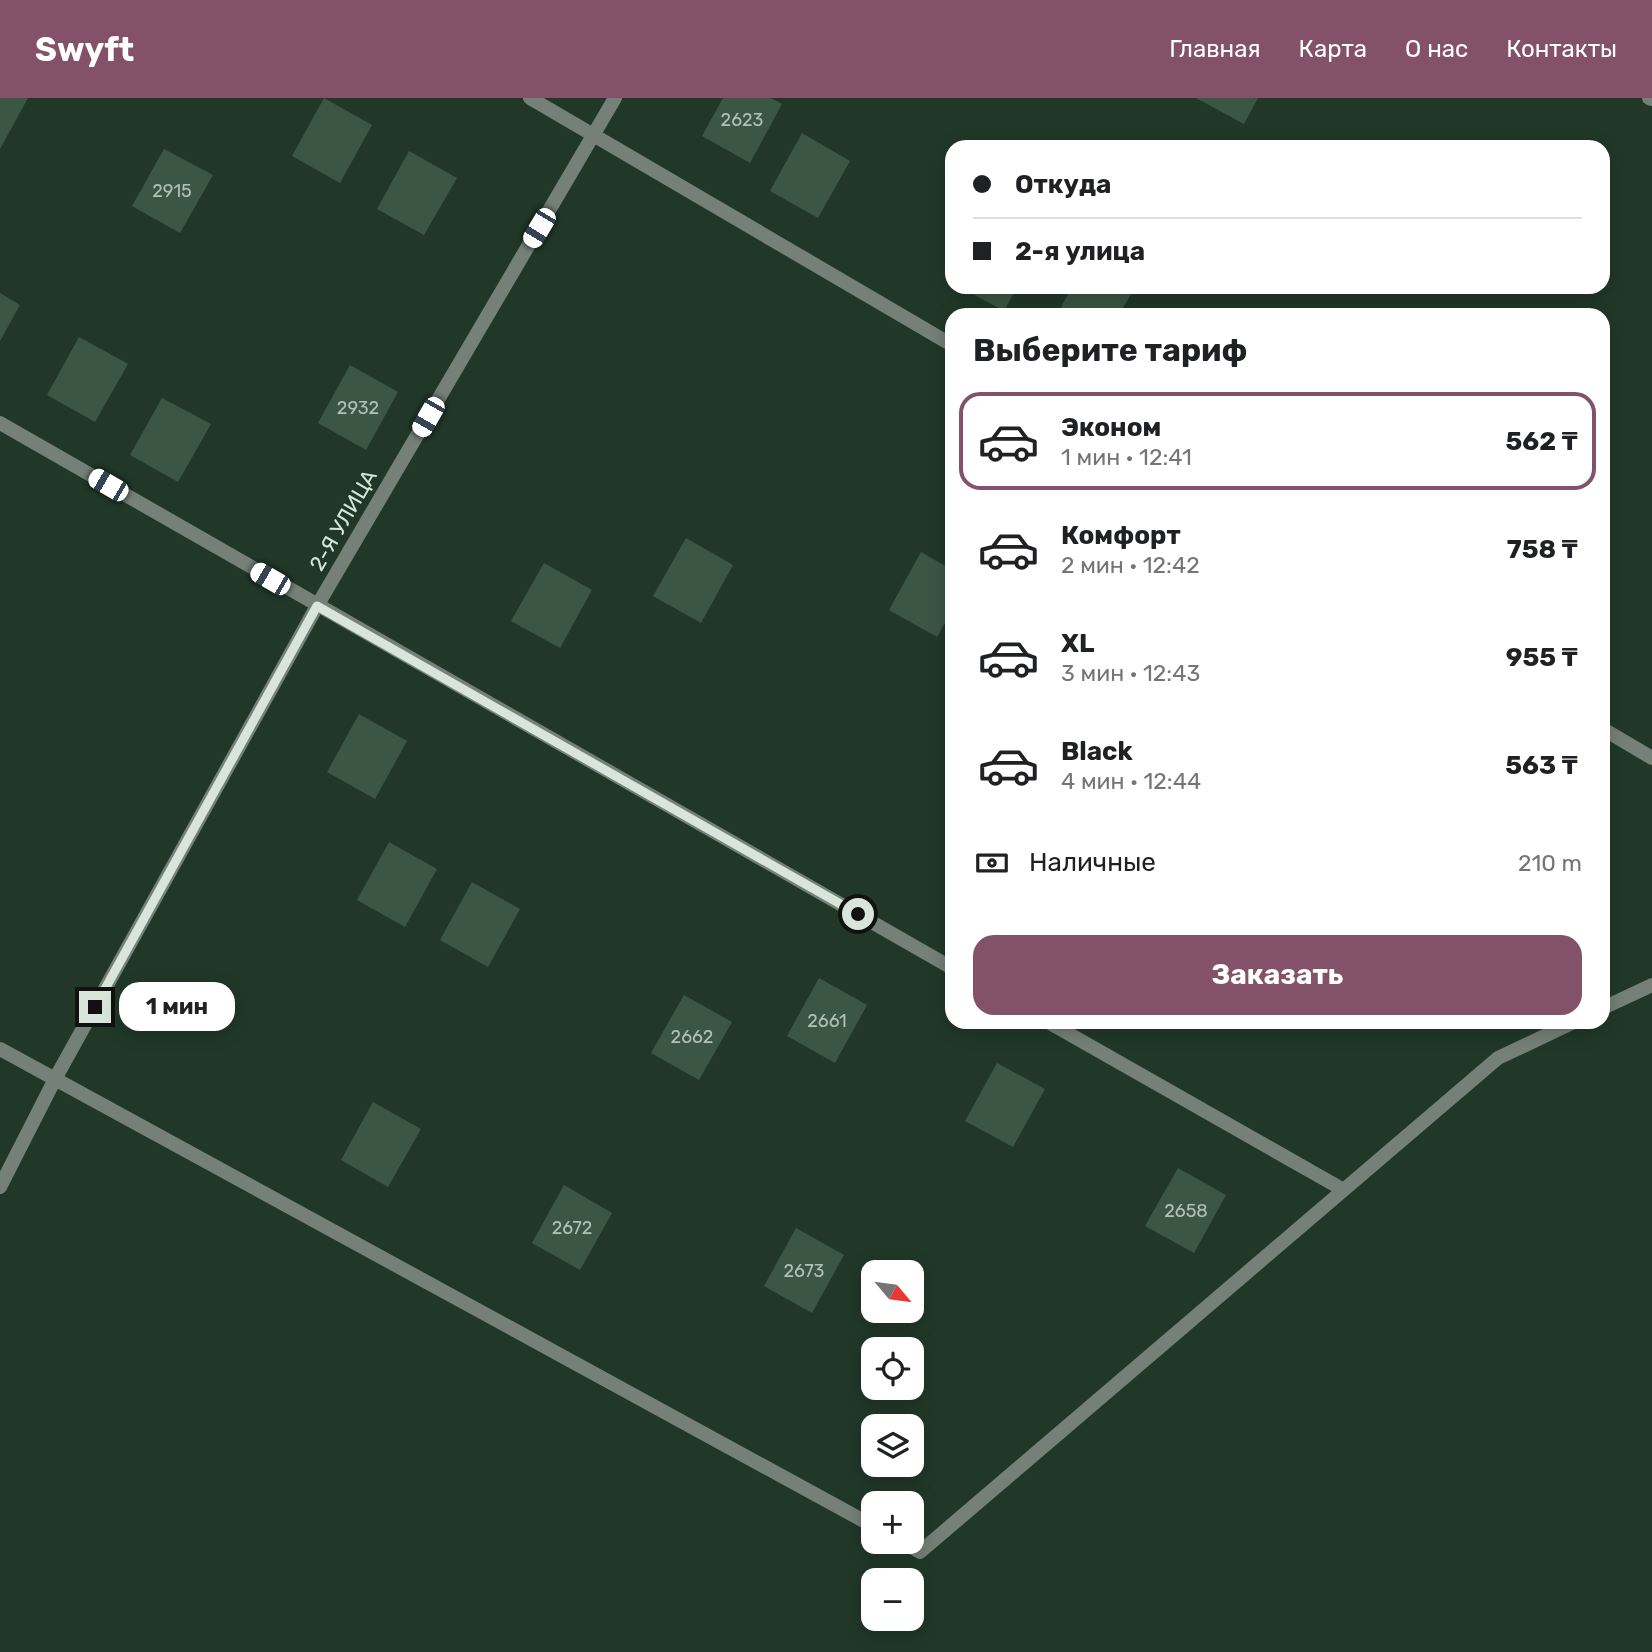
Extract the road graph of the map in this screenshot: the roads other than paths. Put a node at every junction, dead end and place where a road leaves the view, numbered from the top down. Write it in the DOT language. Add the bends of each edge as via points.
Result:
graph roads {
  1 [pos="530,98"];
  2 [pos="615,98"];
  3 [pos="595,134"];
  4 [pos="945,341"];
  5 [pos="0,423"];
  6 [pos="317,606"];
  7 [pos="1610,733"];
  8 [pos="1652,758"];
  9 [pos="945,964"];
  10 [pos="1652,985"];
  11 [pos="1610,1005"];
  12 [pos="1060,1029"];
  13 [pos="1559,1029"];
  14 [pos="0,1049"];
  15 [pos="55,1079"];
  16 [pos="0,1186"];
  17 [pos="1342,1189"];
  18 [pos="861,1519"];
  19 [pos="924,1549"];
  1 -- 3 [label="street"];
  2 -- 3 [label="street, 2-Я УЛИЦА"];
  3 -- 4 [label="street"];
  3 -- 6 [label="street, 2-Я УЛИЦА"];
  5 -- 6 [label="street"];
  6 -- 9 [label="street"];
  6 -- 15 [label="street, 2-Я УЛИЦА"];
  7 -- 8 [label="street"];
  10 -- 11 [label="street"];
  12 -- 17 [label="street"];
  13 -- 17 [label="street" via="1498,1058"];
  14 -- 15 [label="street"];
  15 -- 16 [label="street, 2-Я УЛИЦА"];
  15 -- 18 [label="street"];
  17 -- 19 [label="street"];
}
